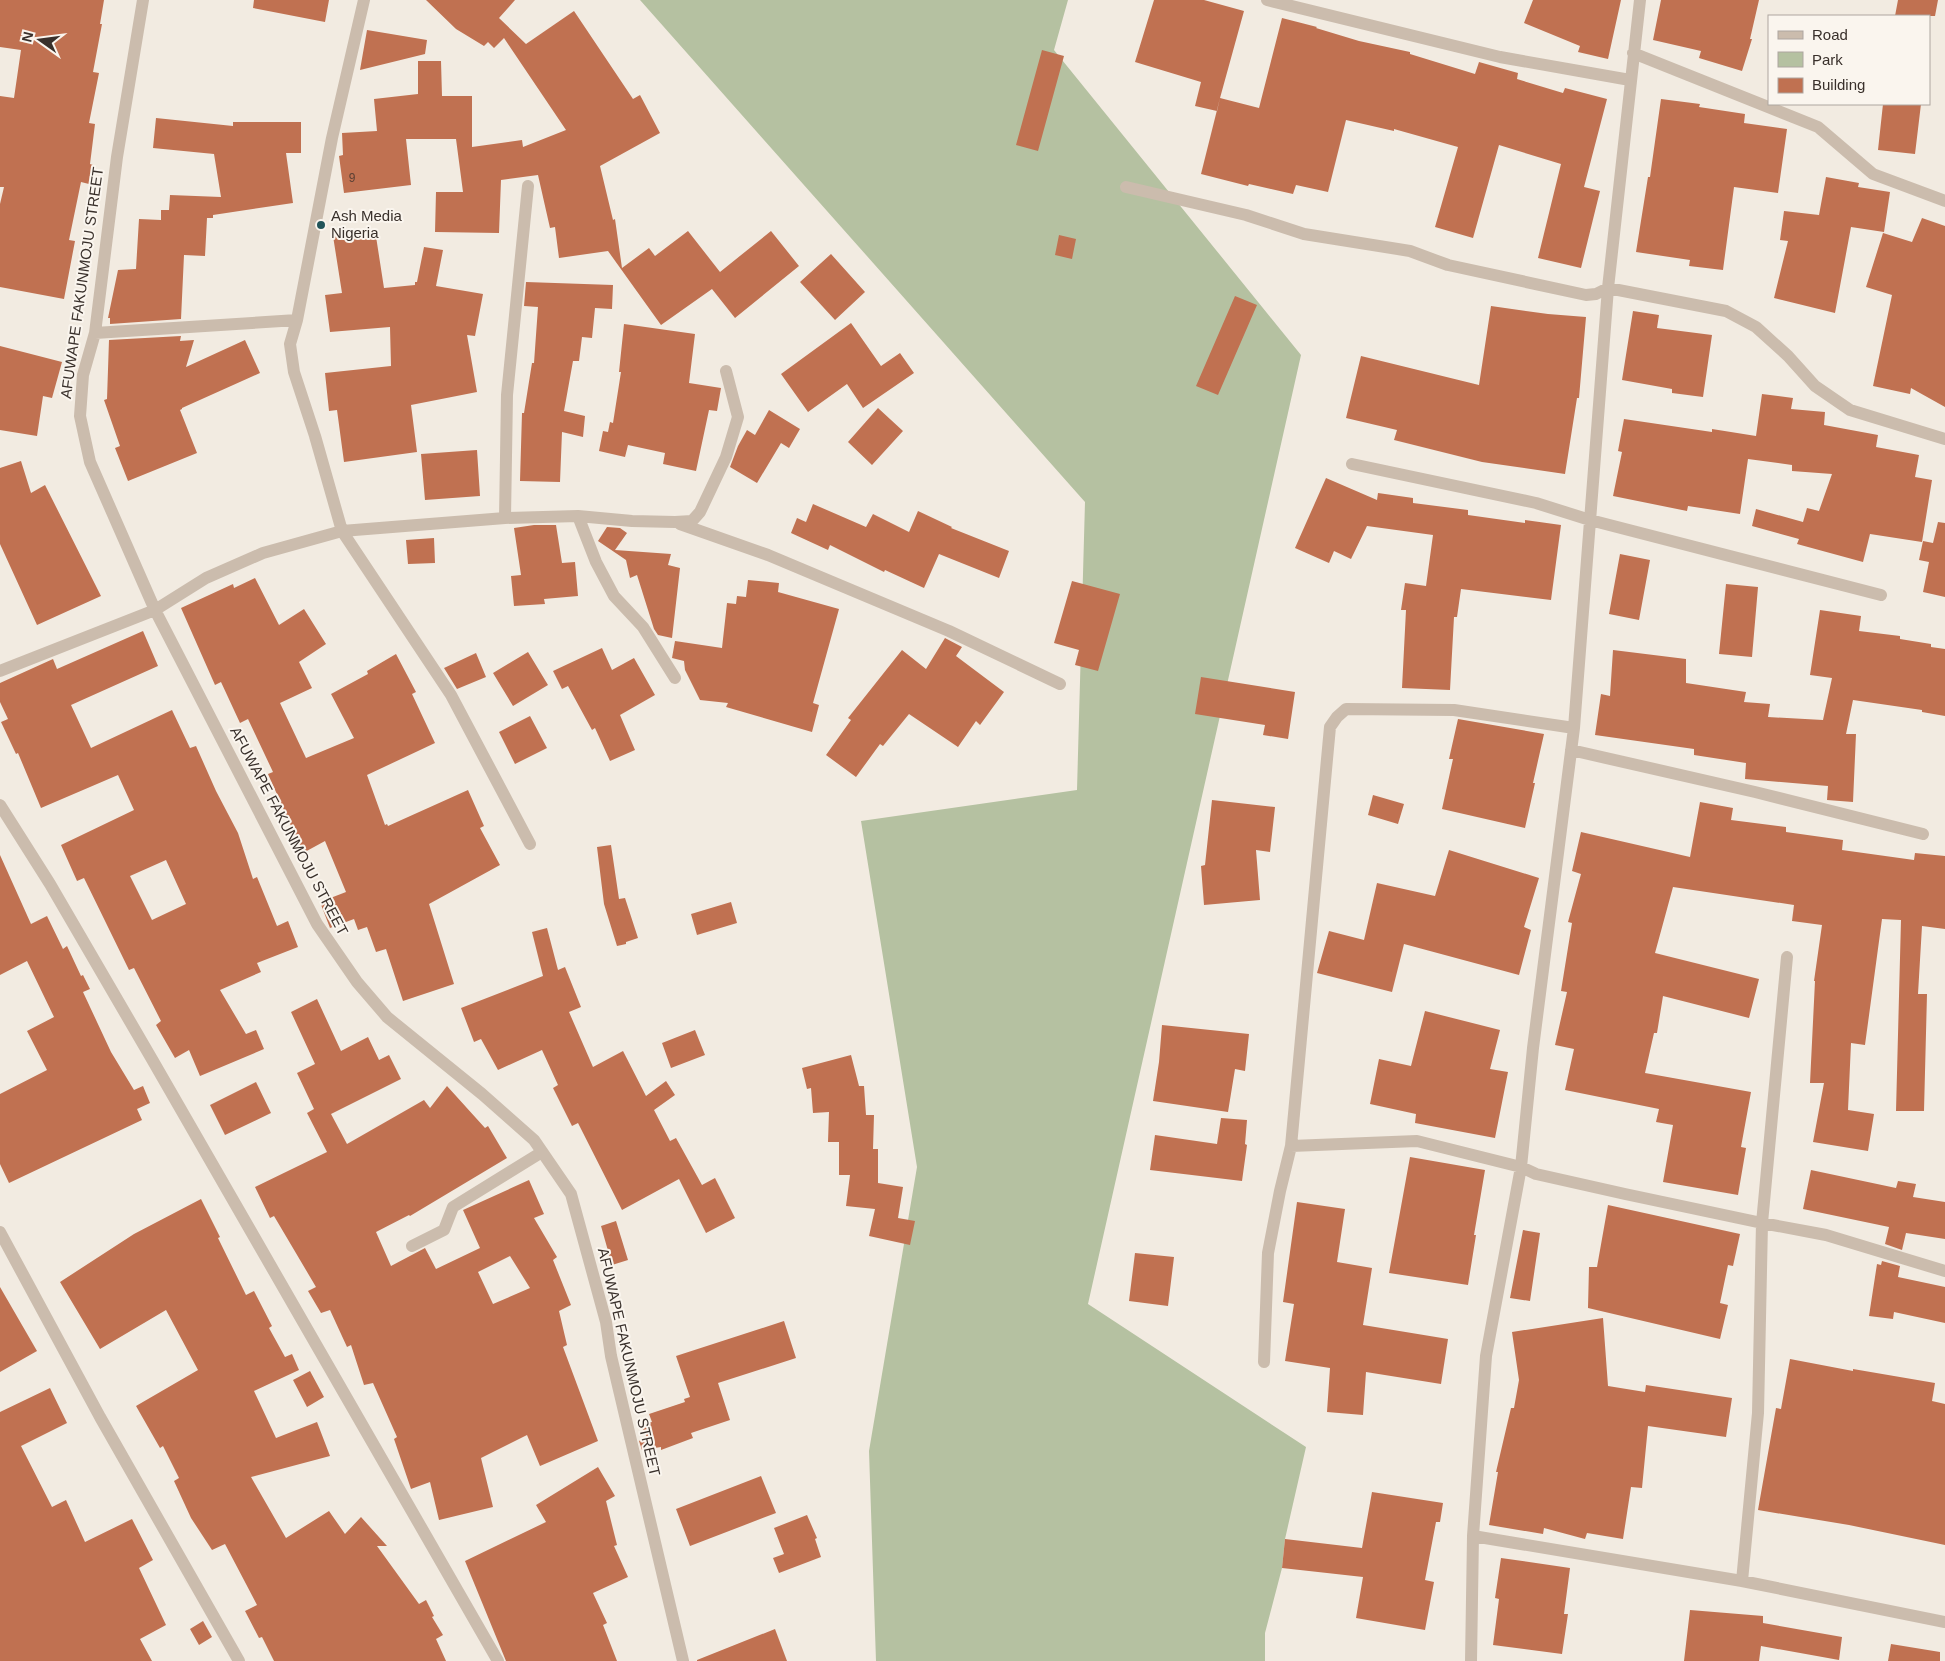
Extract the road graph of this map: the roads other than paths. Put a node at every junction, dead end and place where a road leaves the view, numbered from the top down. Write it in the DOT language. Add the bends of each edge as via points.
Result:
graph roads {
  1 [pos="143,0"];
  2 [pos="364,0"];
  3 [pos="1267,0"];
  4 [pos="1640,0"];
  5 [pos="1633,53"];
  6 [pos="1630,80"];
  7 [pos="528,186"];
  8 [pos="1126,187"];
  9 [pos="1945,201"];
  10 [pos="1608,288"];
  11 [pos="297,320"];
  12 [pos="95,333"];
  13 [pos="726,371"];
  14 [pos="1945,440"];
  15 [pos="1352,464"];
  16 [pos="578,516"];
  17 [pos="506,518"];
  18 [pos="1590,520"];
  19 [pos="675,522"];
  20 [pos="342,531"];
  21 [pos="1881,595"];
  22 [pos="155,610"];
  23 [pos="0,671"];
  24 [pos="675,678"];
  25 [pos="1060,684"];
  26 [pos="1574,728"];
  27 [pos="1572,750"];
  28 [pos="0,805"];
  29 [pos="1923,834"];
  30 [pos="530,844"];
  31 [pos="1786,957"];
  32 [pos="1291,1146"];
  33 [pos="542,1152"];
  34 [pos="1521,1167"];
  35 [pos="1762,1223"];
  36 [pos="0,1232"];
  37 [pos="412,1246"];
  38 [pos="1945,1271"];
  39 [pos="1264,1362"];
  40 [pos="1473,1536"];
  41 [pos="1742,1581"];
  42 [pos="1945,1622"];
  43 [pos="238,1661"];
  44 [pos="498,1661"];
  45 [pos="683,1661"];
  46 [pos="1470,1661"];
  1 -- 12 [label="street, AFUWAPE FAKUNMOJU STREET" via="116,157"];
  2 -- 11 [label="street" via="332,138"];
  3 -- 6 [label="street" via="1500,56"];
  4 -- 5 [label="street"];
  5 -- 6 [label="street"];
  5 -- 9 [label="street" via="1818,128 1873,174"];
  6 -- 10 [label="street"];
  7 -- 17 [label="street" via="507,395"];
  8 -- 10 [label="street" via="1246,215 1304,234 1410,251 1448,265 1586,295"];
  10 -- 14 [label="street" via="1726,311 1756,327 1815,386 1850,410"];
  10 -- 18 [label="street"];
  11 -- 12 [label="street"];
  11 -- 20 [label="street" via="290,344 294,372"];
  12 -- 22 [label="street, AFUWAPE FAKUNMOJU STREET" via="83,375 80,416 90,462"];
  13 -- 19 [label="street" via="738,417 726,456 700,512 692,520"];
  15 -- 18 [label="street" via="1536,503"];
  16 -- 17 [label="street"];
  16 -- 19 [label="street"];
  16 -- 24 [label="street" via="614,596 643,627"];
  17 -- 20 [label="street"];
  18 -- 21 [label="street"];
  18 -- 26 [label="street"];
  19 -- 25 [label="street" via="777,558 949,631"];
  20 -- 22 [label="street" via="263,553 206,578"];
  20 -- 30 [label="street" via="451,694"];
  22 -- 23 [label="street"];
  22 -- 33 [label="street, AFUWAPE FAKUNMOJU STREET" via="317,924 357,982 387,1017 482,1094 534,1140"];
  26 -- 27 [label="street"];
  26 -- 32 [label="street" via="1454,710 1346,709 1330,727"];
  27 -- 29 [label="street"];
  27 -- 34 [label="street" via="1533,1048"];
  28 -- 44 [label="street" via="139,1036"];
  31 -- 35 [label="street"];
  32 -- 34 [label="street" via="1417,1141"];
  32 -- 39 [label="street" via="1268,1253"];
  33 -- 37 [label="street" via="453,1207 444,1230"];
  33 -- 45 [label="street, AFUWAPE FAKUNMOJU STREET" via="571,1194 606,1322 611,1356"];
  34 -- 35 [label="street" via="1536,1174"];
  34 -- 40 [label="street" via="1486,1356"];
  35 -- 38 [label="street" via="1826,1234"];
  35 -- 41 [label="street" via="1758,1413"];
  36 -- 43 [label="street"];
  40 -- 41 [label="street"];
  40 -- 46 [label="street"];
  41 -- 42 [label="street"];
}
